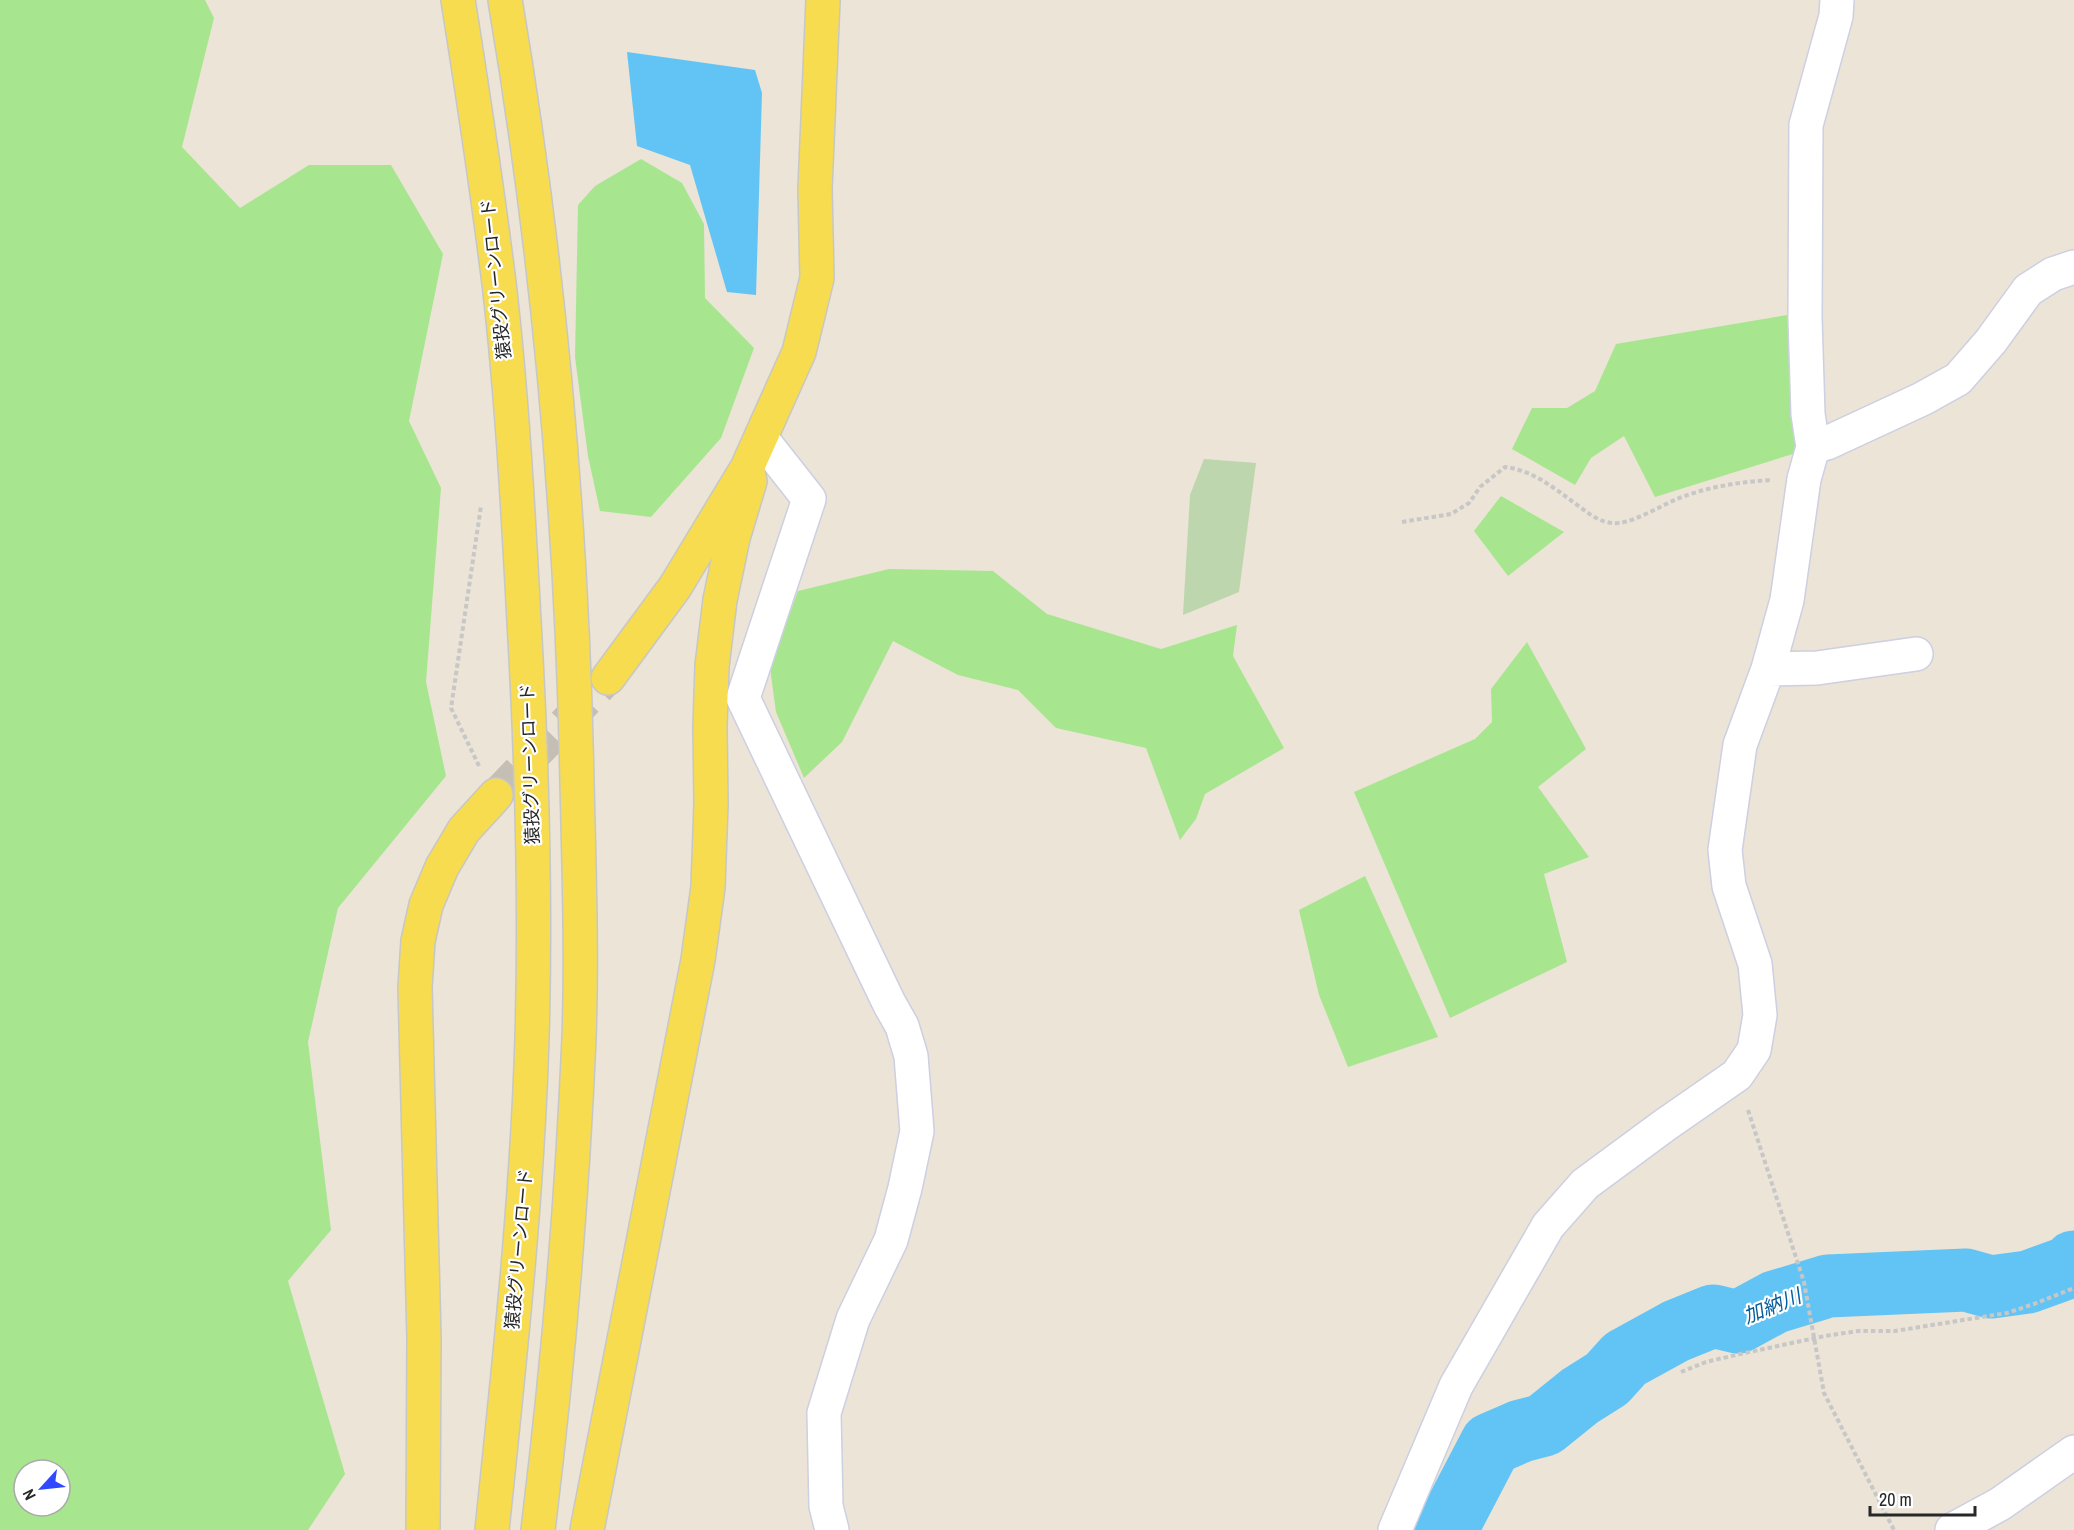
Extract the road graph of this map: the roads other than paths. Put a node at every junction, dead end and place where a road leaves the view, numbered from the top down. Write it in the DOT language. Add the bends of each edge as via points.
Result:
graph roads {
  1 [pos="458,0"];
  2 [pos="505,0"];
  3 [pos="823,0"];
  4 [pos="1837,0"];
  5 [pos="2074,267"];
  6 [pos="761,438"];
  7 [pos="1813,447"];
  8 [pos="747,468"];
  9 [pos="1916,654"];
  10 [pos="1768,669"];
  11 [pos="608,678"];
  12 [pos="490,784"];
  13 [pos="2074,1452"];
  14 [pos="423,1530"];
  15 [pos="492,1530"];
  16 [pos="538,1530"];
  17 [pos="587,1530"];
  18 [pos="832,1530"];
  19 [pos="1395,1530"];
  20 [pos="1952,1530"];
  1 -- 15 [label="main road, 猿投グリーンロード" via="499,286 516,474 533,874 532,1037 524,1199"];
  2 -- 16 [label="main road" via="547,305 564,490 576,702 579,1035 555,1391"];
  3 -- 6 [label="main road" via="815,189 817,279 799,352"];
  4 -- 7 [label="street" via="1806,126 1805,318"];
  5 -- 7 [label="street" via="2053,274 2028,290 1958,379"];
  6 -- 8 [label="main road"];
  6 -- 18 [label="street" via="809,499 743,698 902,1026 911,1056 916,1131 891,1240 853,1319 824,1413 826,1506"];
  7 -- 10 [label="street" via="1804,479 1787,600"];
  8 -- 11 [label="main road" via="675,587"];
  8 -- 17 [label="main road" via="750,482 720,600 712,666 708,875 698,960"];
  9 -- 10 [label="street" via="1817,668"];
  10 -- 19 [label="street" via="1740,745 1725,850 1729,886 1755,964 1760,1015 1754,1050 1737,1075 1585,1184 1548,1226 1456,1386"];
  12 -- 14 [label="main road" via="442,867 426,905 418,941 415,987 424,1338"];
  13 -- 20 [label="street" via="2000,1504"];
}
